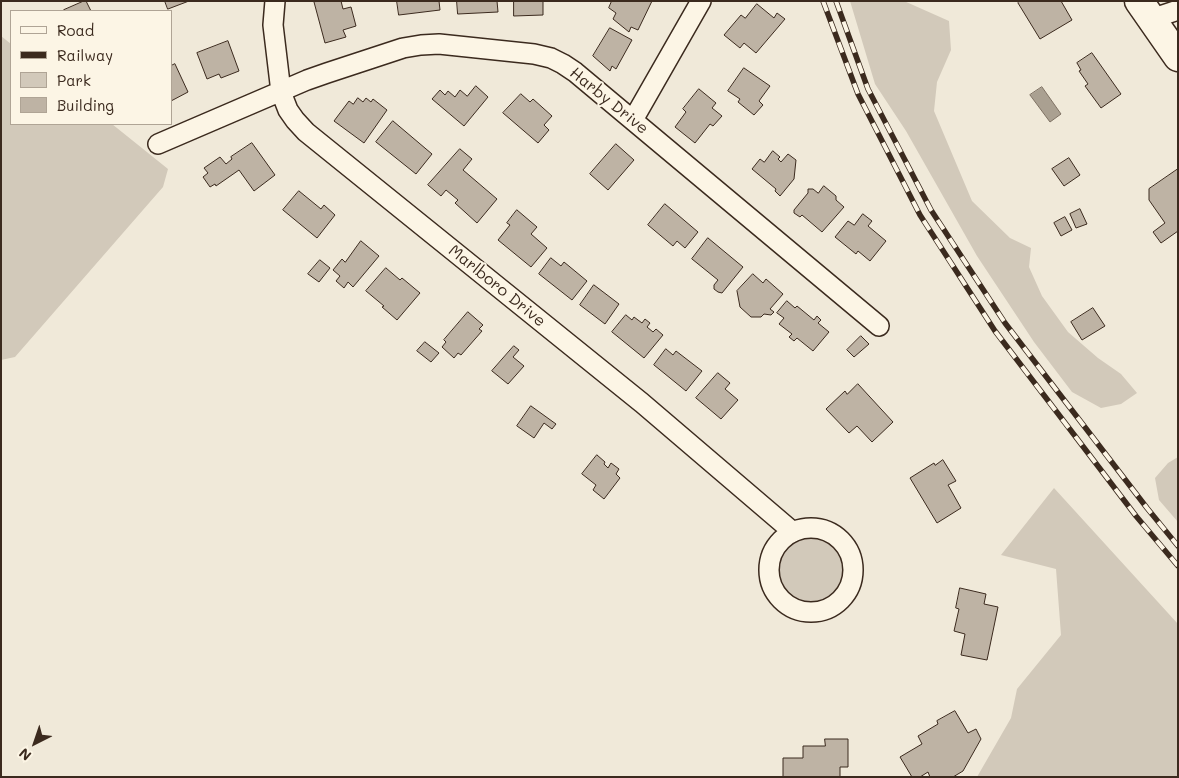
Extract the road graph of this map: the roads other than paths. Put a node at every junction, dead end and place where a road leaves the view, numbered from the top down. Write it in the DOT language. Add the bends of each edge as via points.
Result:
graph roads {
  1 [pos="274,1"];
  2 [pos="702,1"];
  3 [pos="1145,10"];
  4 [pos="1178,10"];
  5 [pos="1178,57"];
  6 [pos="281,92"];
  7 [pos="633,120"];
  8 [pos="158,144"];
  9 [pos="879,326"];
  10 [pos="793,532"];
  1 -- 6 [label="street, Marlboro Drive" via="273,25"];
  2 -- 7 [label="street"];
  3 -- 4 [label="street"];
  3 -- 5 [label="street"];
  6 -- 7 [label="street, Harby Drive" via="403,48 439,44 551,58 575,72"];
  6 -- 8 [label="street, Harby Drive"];
  6 -- 10 [label="street, Marlboro Drive" via="288,110 306,132 642,403"];
  7 -- 9 [label="street, Harby Drive"];
  10 -- 10 [label="street" via="782,539 769,561 772,587 788,607 801,612 814,613 832,607 850,586 851,558 834,535 821,529"];
}
